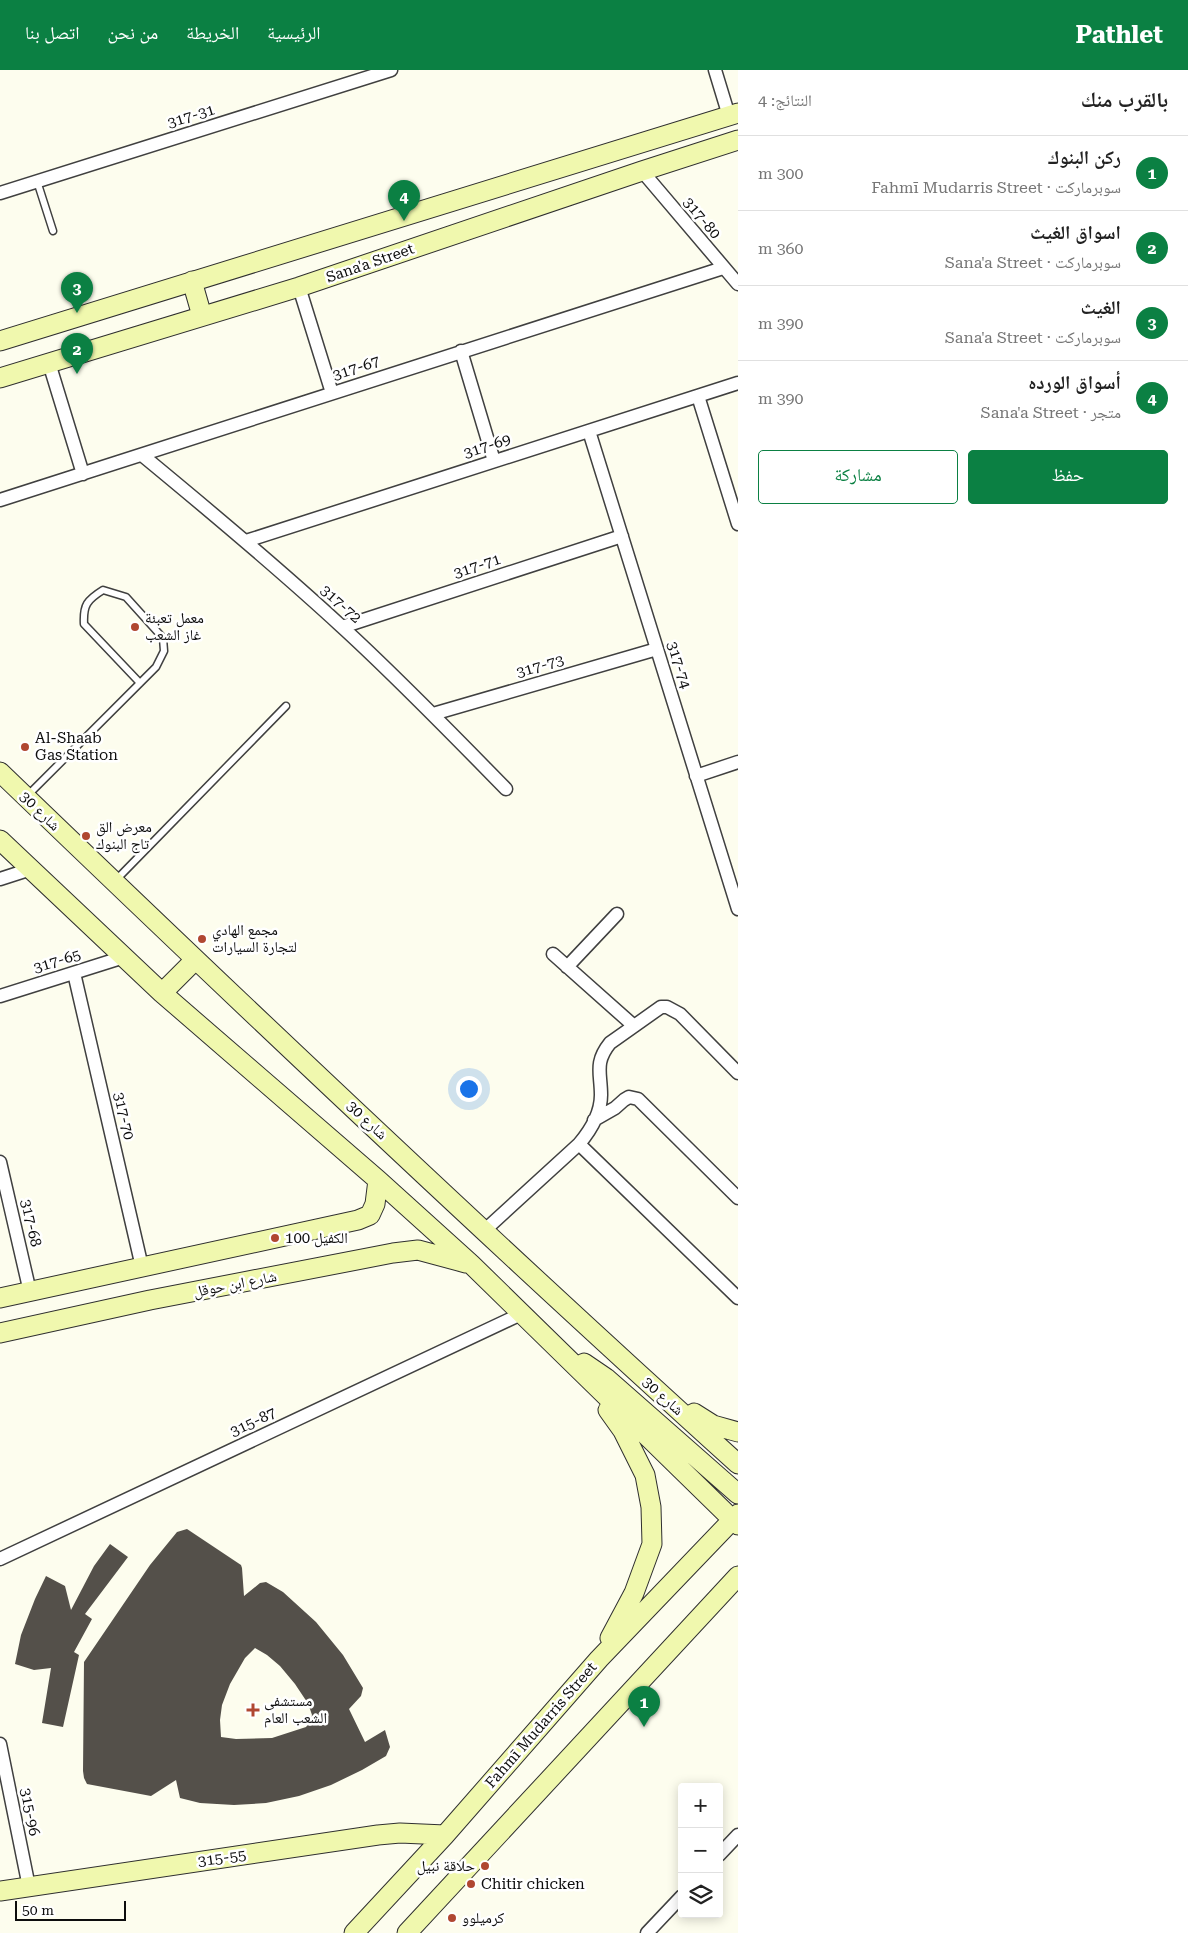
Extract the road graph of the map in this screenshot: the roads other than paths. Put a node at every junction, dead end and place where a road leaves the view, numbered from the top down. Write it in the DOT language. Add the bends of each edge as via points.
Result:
graph roads {
  1 [pos="391,70"];
  2 [pos="714,70"];
  3 [pos="733,114"];
  4 [pos="738,140"];
  5 [pos="642,171"];
  6 [pos="37,181"];
  7 [pos="0,193"];
  8 [pos="53,231"];
  9 [pos="723,268"];
  10 [pos="192,281"];
  11 [pos="738,284"];
  12 [pos="299,287"];
  13 [pos="202,316"];
  14 [pos="0,341"];
  15 [pos="461,352"];
  16 [pos="49,363"];
  17 [pos="0,378"];
  18 [pos="738,383"];
  19 [pos="332,393"];
  20 [pos="698,396"];
  21 [pos="589,431"];
  22 [pos="142,455"];
  23 [pos="494,461"];
  24 [pos="82,474"];
  25 [pos="0,500"];
  26 [pos="738,524"];
  27 [pos="622,536"];
  28 [pos="246,541"];
  29 [pos="342,627"];
  30 [pos="657,649"];
  31 [pos="140,683"];
  32 [pos="286,706"];
  33 [pos="433,714"];
  34 [pos="738,762"];
  35 [pos="0,772"];
  36 [pos="696,776"];
  37 [pos="506,790"];
  38 [pos="26,797"];
  39 [pos="0,840"];
  40 [pos="31,869"];
  41 [pos="0,879"];
  42 [pos="114,882"];
  43 [pos="734,882"];
  44 [pos="738,909"];
  45 [pos="617,914"];
  46 [pos="553,954"];
  47 [pos="124,957"];
  48 [pos="195,960"];
  49 [pos="567,966"];
  50 [pos="74,973"];
  51 [pos="162,993"];
  52 [pos="0,996"];
  53 [pos="634,1026"];
  54 [pos="738,1074"];
  55 [pos="594,1120"];
  56 [pos="579,1144"];
  57 [pos="0,1162"];
  58 [pos="378,1180"];
  59 [pos="738,1198"];
  60 [pos="484,1230"];
  61 [pos="471,1264"];
  62 [pos="142,1267"];
  63 [pos="30,1292"];
  64 [pos="0,1298"];
  65 [pos="738,1298"];
  66 [pos="521,1314"];
  67 [pos="0,1333"];
  68 [pos="547,1339"];
  69 [pos="585,1376"];
  70 [pos="652,1386"];
  71 [pos="738,1432"];
  72 [pos="738,1464"];
  73 [pos="738,1494"];
  74 [pos="737,1519"];
  75 [pos="0,1559"];
  76 [pos="738,1576"];
  77 [pos="599,1658"];
  78 [pos="0,1744"];
  79 [pos="445,1835"];
  80 [pos="738,1835"];
  81 [pos="723,1851"];
  82 [pos="29,1886"];
  83 [pos="0,1891"];
  84 [pos="678,1900"];
  85 [pos="354,1933"];
  86 [pos="407,1933"];
  87 [pos="647,1933"];
  1 -- 6 [label="street, 317-31"];
  2 -- 3 [label="street"];
  3 -- 10 [label="street"];
  4 -- 5 [label="street, Sana'a Street"];
  5 -- 9 [label="street, 317-80"];
  5 -- 12 [label="street, Sana'a Street"];
  6 -- 7 [label="street, 317-31"];
  6 -- 8 [label="lane"];
  9 -- 11 [label="street, 317-80"];
  9 -- 15 [label="street, 317-67"];
  10 -- 13 [label="street"];
  10 -- 14 [label="street"];
  12 -- 13 [label="street, Sana'a Street"];
  12 -- 19 [label="street"];
  13 -- 16 [label="street, Sana'a Street"];
  15 -- 19 [label="street, 317-67"];
  15 -- 23 [label="street"];
  16 -- 17 [label="street, Sana'a Street"];
  16 -- 24 [label="street"];
  18 -- 20 [label="street, 317-69"];
  19 -- 22 [label="street, 317-67"];
  20 -- 21 [label="street, 317-69"];
  20 -- 26 [label="street"];
  21 -- 23 [label="street, 317-69"];
  21 -- 27 [label="street, 317-74"];
  22 -- 24 [label="street, 317-67"];
  22 -- 28 [label="street, 317-72"];
  23 -- 28 [label="street, 317-69"];
  24 -- 25 [label="street, 317-67"];
  27 -- 29 [label="street, 317-71"];
  27 -- 30 [label="street, 317-74"];
  28 -- 29 [label="street, 317-72"];
  29 -- 33 [label="street, 317-72"];
  30 -- 33 [label="street, 317-73"];
  30 -- 36 [label="street, 317-74"];
  31 -- 31 [label="lane" via="156,667 164,651 163,638 126,597 103,590 91,597 83,609 84,624"];
  31 -- 38 [label="lane"];
  32 -- 42 [label="lane"];
  33 -- 37 [label="street, 317-72"];
  34 -- 36 [label="street"];
  35 -- 38 [label="street, شارع 30"];
  36 -- 43 [label="street, 317-74"];
  38 -- 42 [label="street, شارع 30"];
  39 -- 40 [label="street"];
  40 -- 41 [label="street"];
  40 -- 47 [label="street"];
  42 -- 48 [label="street, شارع 30"];
  43 -- 44 [label="street, 317-74"];
  45 -- 49 [label="street"];
  46 -- 49 [label="street"];
  47 -- 50 [label="street, 317-65"];
  47 -- 51 [label="street"];
  48 -- 51 [label="street"];
  48 -- 60 [label="street, شارع 30"];
  49 -- 53 [label="street"];
  50 -- 52 [label="street, 317-65"];
  50 -- 62 [label="street, 317-70"];
  51 -- 58 [label="street"];
  53 -- 54 [label="street" via="661,1007 673,1009"];
  53 -- 55 [label="street" via="610,1044 600,1059 601,1095"];
  55 -- 56 [label="street"];
  55 -- 59 [label="street" via="629,1097 638,1099"];
  56 -- 60 [label="street"];
  56 -- 65 [label="street"];
  57 -- 63 [label="street, 317-68"];
  58 -- 61 [label="street"];
  58 -- 62 [label="street" via="375,1204 370,1215 364,1218"];
  60 -- 70 [label="street, شارع 30"];
  61 -- 66 [label="street"];
  61 -- 67 [label="street, شارع ابن حوقل" via="418,1250 394,1253"];
  62 -- 63 [label="street"];
  63 -- 64 [label="street"];
  66 -- 68 [label="street"];
  66 -- 75 [label="street, 315-87"];
  68 -- 69 [label="street"];
  68 -- 73 [label="street" via="606,1378"];
  69 -- 74 [label="street"];
  69 -- 77 [label="street" via="623,1432 645,1475 651,1507 652,1544 634,1594"];
  70 -- 71 [label="street" via="713,1425"];
  70 -- 72 [label="street, شارع 30"];
  74 -- 77 [label="street, Fahmī Mudarris Street"];
  76 -- 86 [label="street"];
  77 -- 79 [label="street, Fahmī Mudarris Street"];
  78 -- 82 [label="street, 315-96"];
  79 -- 82 [label="street, 315-55" via="378,1835"];
  79 -- 85 [label="street, Fahmī Mudarris Street"];
  80 -- 81 [label="street"];
  82 -- 83 [label="street, 315-55"];
  84 -- 87 [label="street"];
}
